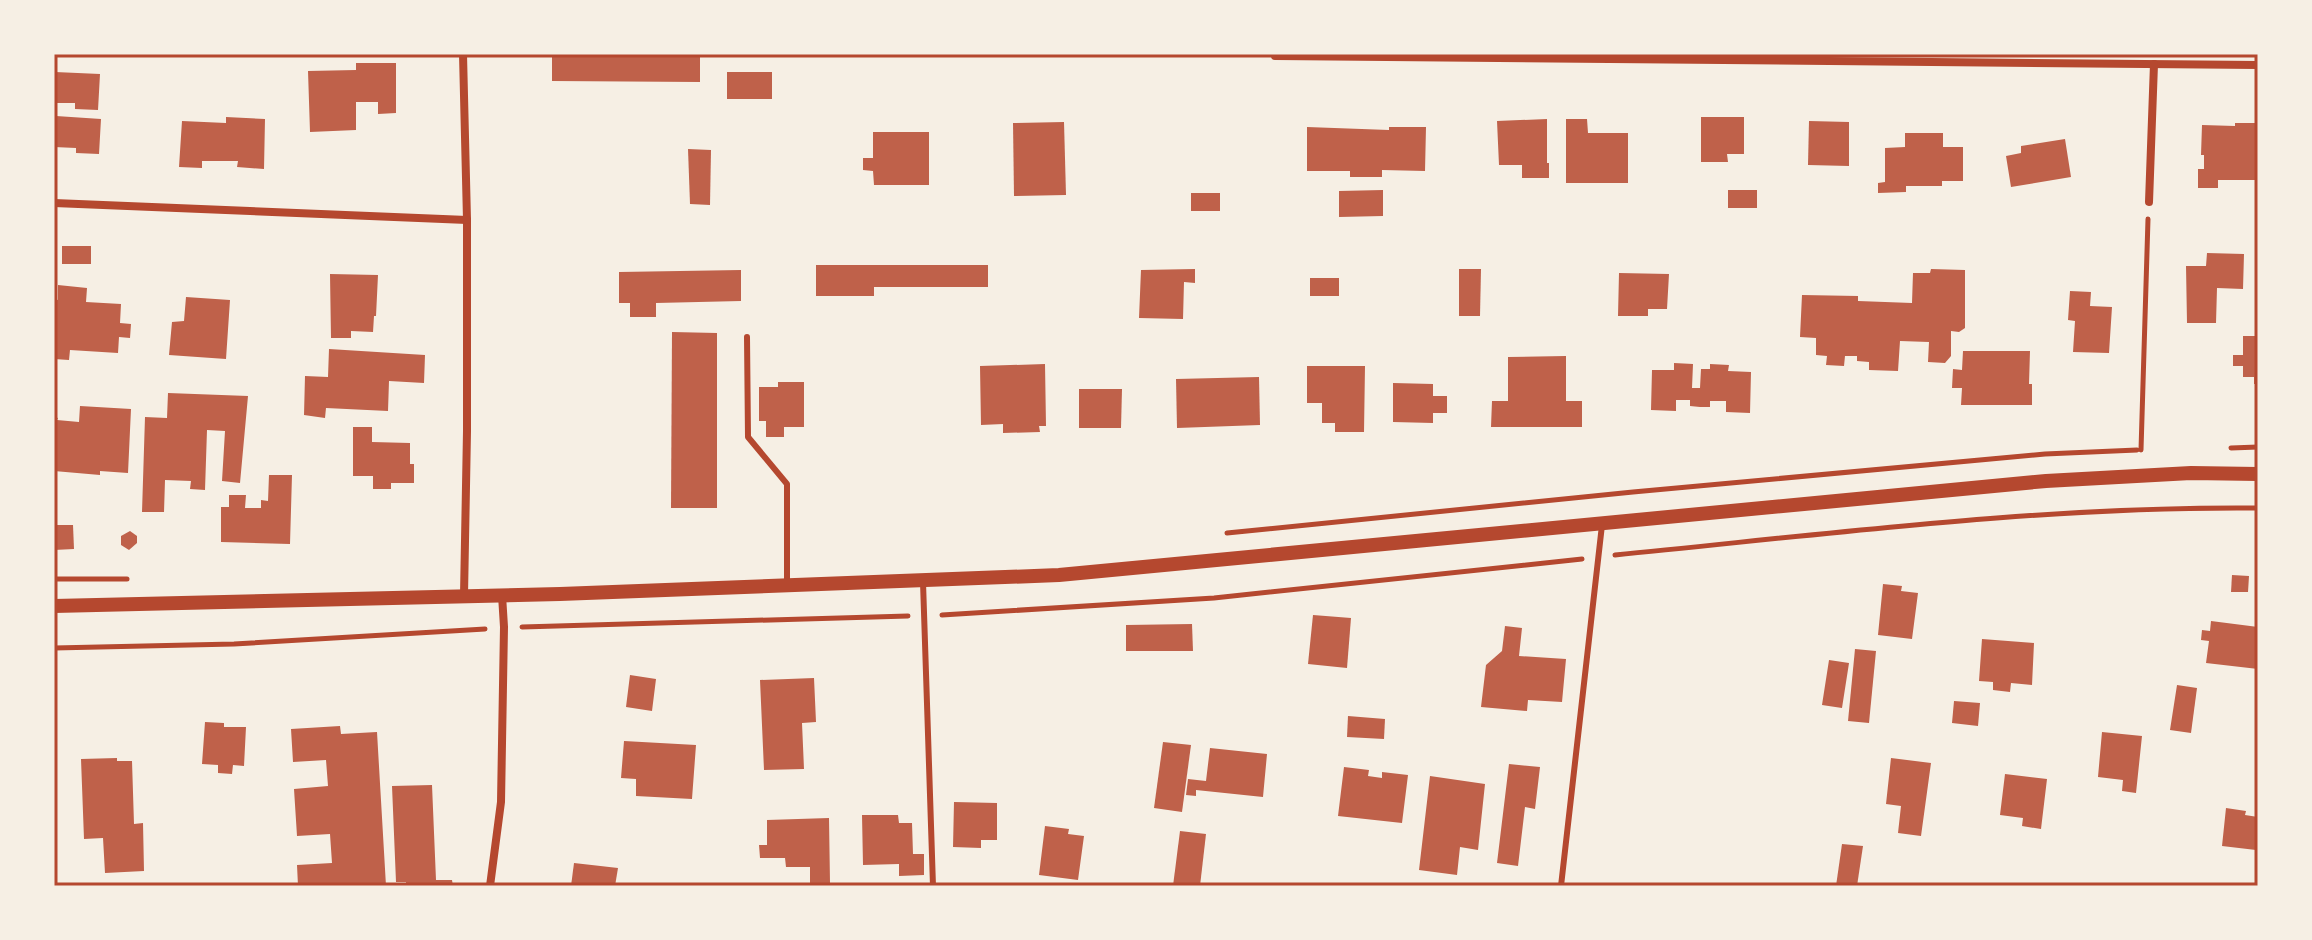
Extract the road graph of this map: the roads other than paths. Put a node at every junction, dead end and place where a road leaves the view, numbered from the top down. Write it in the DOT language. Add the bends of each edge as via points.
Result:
graph roads {
  1 [pos="463,54"];
  2 [pos="1275,54"];
  3 [pos="2104,58"];
  4 [pos="2154,64"];
  5 [pos="2258,65"];
  6 [pos="2149,202"];
  7 [pos="54,203"];
  8 [pos="467,220"];
  9 [pos="747,337"];
  10 [pos="2258,474"];
  11 [pos="1602,522"];
  12 [pos="923,582"];
  13 [pos="787,586"];
  14 [pos="502,595"];
  15 [pos="464,596"];
  16 [pos="54,606"];
  17 [pos="490,886"];
  18 [pos="933,886"];
  19 [pos="1561,886"];
  1 -- 8 [label="street"];
  2 -- 3 [label="street"];
  3 -- 4 [label="street"];
  4 -- 5 [label="street"];
  4 -- 6 [label="street"];
  7 -- 8 [label="street"];
  8 -- 15 [label="street"];
  9 -- 13 [label="lane" via="748,437 787,484"];
  10 -- 11 [label="street" via="2046,481"];
  11 -- 12 [label="street" via="1059,575"];
  11 -- 19 [label="lane"];
  12 -- 13 [label="street"];
  12 -- 18 [label="lane"];
  13 -- 14 [label="street"];
  14 -- 15 [label="street"];
  14 -- 17 [label="street" via="501,802"];
  15 -- 16 [label="street"];
}
